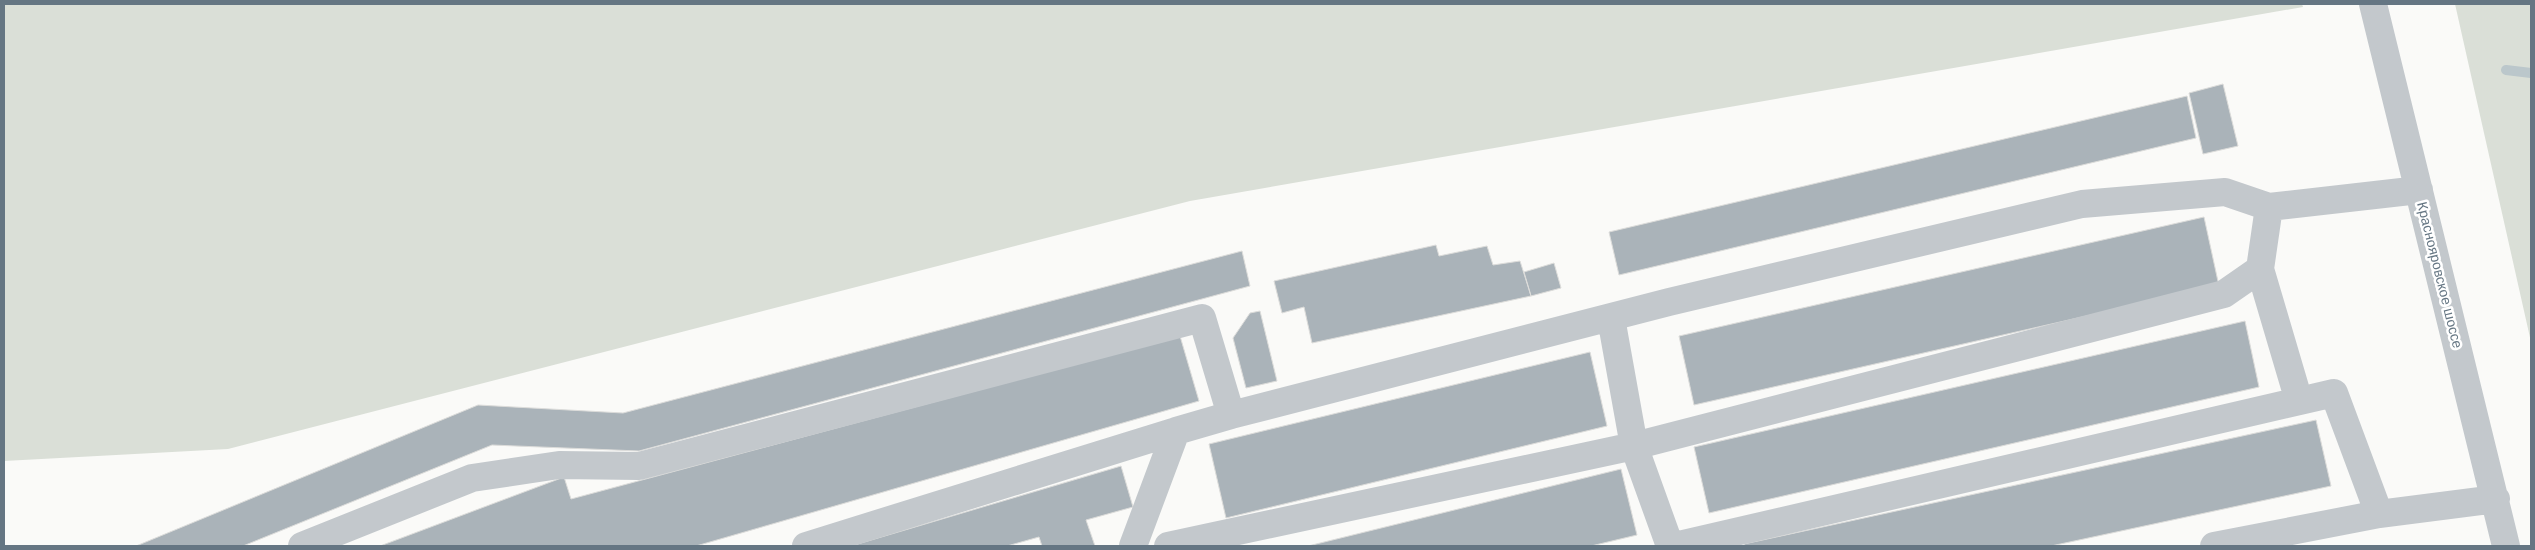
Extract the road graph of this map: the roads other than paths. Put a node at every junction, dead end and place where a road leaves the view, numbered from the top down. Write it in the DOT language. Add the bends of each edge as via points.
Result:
graph roads {
  1 [pos="2373,4"];
  2 [pos="2419,190"];
  3 [pos="2268,207"];
  4 [pos="2260,269"];
  5 [pos="1611,318"];
  6 [pos="2300,401"];
  7 [pos="1231,415"];
  8 [pos="1176,431"];
  9 [pos="1634,446"];
  10 [pos="2496,499"];
  11 [pos="2379,514"];
  12 [pos="302,546"];
  13 [pos="806,546"];
  14 [pos="1133,546"];
  15 [pos="1168,546"];
  16 [pos="1670,546"];
  17 [pos="1675,546"];
  18 [pos="2214,546"];
  19 [pos="2506,546"];
  1 -- 2 [label="street, Краснояровское шоссе"];
  2 -- 3 [label="street"];
  2 -- 10 [label="street, Краснояровское шоссе"];
  3 -- 4 [label="street"];
  3 -- 5 [label="street" via="2225,192 2082,204"];
  4 -- 6 [label="street"];
  4 -- 9 [label="street" via="2224,294"];
  5 -- 7 [label="street"];
  5 -- 9 [label="street"];
  6 -- 11 [label="street" via="2334,393"];
  6 -- 17 [label="street"];
  7 -- 8 [label="street"];
  7 -- 12 [label="street" via="1202,318 639,466 559,465 472,478"];
  8 -- 13 [label="street"];
  8 -- 14 [label="street"];
  9 -- 15 [label="street"];
  9 -- 16 [label="street"];
  10 -- 11 [label="street"];
  10 -- 19 [label="street, Краснояровское шоссе"];
  11 -- 18 [label="street"];
}
